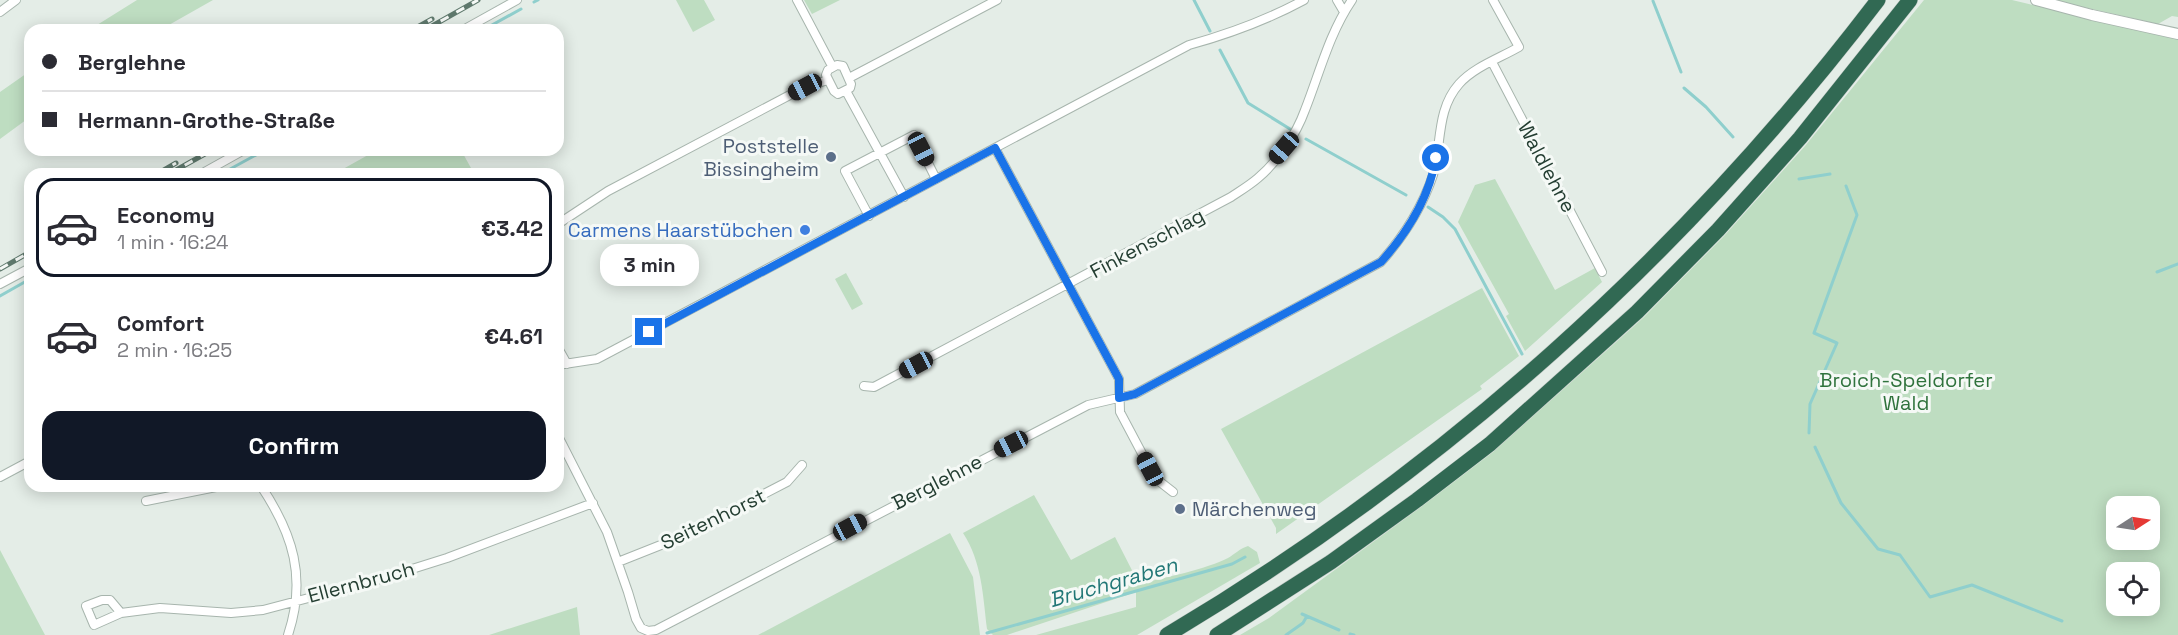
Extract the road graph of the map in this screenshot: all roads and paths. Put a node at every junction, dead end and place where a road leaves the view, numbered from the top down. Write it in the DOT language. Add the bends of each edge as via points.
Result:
graph roads {
  1 [pos="16,0"];
  2 [pos="517,0"];
  3 [pos="796,0"];
  4 [pos="997,0"];
  5 [pos="1304,0"];
  6 [pos="1337,0"];
  7 [pos="1352,0"];
  8 [pos="1494,0"];
  9 [pos="1878,0"];
  10 [pos="1910,0"];
  11 [pos="2036,0"];
  12 [pos="0,12"];
  13 [pos="1344,12"];
  14 [pos="474,24"];
  15 [pos="2178,34"];
  16 [pos="1492,62"];
  17 [pos="832,66"];
  18 [pos="849,78"];
  19 [pos="828,80"];
  20 [pos="846,91"];
  21 [pos="995,148"];
  22 [pos="880,152"];
  23 [pos="233,156"];
  24 [pos="212,168"];
  25 [pos="936,179"];
  26 [pos="904,197"];
  27 [pos="869,216"];
  28 [pos="564,220"];
  29 [pos="24,271"];
  30 [pos="1602,272"];
  31 [pos="0,284"];
  32 [pos="1069,285"];
  33 [pos="564,364"];
  34 [pos="864,386"];
  35 [pos="1119,398"];
  36 [pos="564,447"];
  37 [pos="24,464"];
  38 [pos="802,465"];
  39 [pos="0,477"];
  40 [pos="191,492"];
  41 [pos="265,492"];
  42 [pos="1173,492"];
  43 [pos="146,501"];
  44 [pos="593,503"];
  45 [pos="618,562"];
  46 [pos="297,599"];
  47 [pos="120,613"];
  48 [pos="288,635"];
  49 [pos="1167,635"];
  50 [pos="1217,635"];
  1 -- 12 [label="street"];
  2 -- 14 [label="street"];
  3 -- 17 [label="street"];
  4 -- 18 [label="street"];
  5 -- 21 [label="street" via="1264,20 1189,45"];
  6 -- 13 [label="street"];
  7 -- 13 [label="street, Finkenschlag"];
  8 -- 16 [label="street, Berglehne" via="1519,47"];
  9 -- 49 [label="highway" via="1780,121 1701,209 1623,289 1492,406 1406,476 1322,536 1234,596"];
  10 -- 50 [label="highway" via="1800,138 1718,230 1637,312 1490,444 1331,562"];
  11 -- 15 [label="street"];
  13 -- 32 [label="street, Finkenschlag" via="1295,132 1258,178 1231,197"];
  16 -- 30 [label="street, Waldlehne"];
  16 -- 35 [label="street, Berglehne" via="1461,81 1452,93 1442,115 1433,173 1422,205 1381,262 1135,394"];
  17 -- 18 [label="street" via="843,66"];
  17 -- 19 [label="street" via="826,75"];
  18 -- 20 [label="street" via="851,84"];
  19 -- 20 [label="street" via="834,92"];
  19 -- 28 [label="street" via="805,87 608,191"];
  20 -- 22 [label="street"];
  21 -- 25 [label="street"];
  21 -- 32 [label="street"];
  22 -- 25 [label="street" via="914,135"];
  22 -- 26 [label="street"];
  22 -- 27 [label="street" via="845,171"];
  23 -- 24 [label="street"];
  25 -- 26 [label="street"];
  26 -- 27 [label="street"];
  27 -- 33 [label="street" via="597,359"];
  29 -- 31 [label="street"];
  32 -- 34 [label="street, Finkenschlag" via="874,387"];
  32 -- 35 [label="street" via="1119,379"];
  35 -- 42 [label="street" via="1120,412 1155,478"];
  35 -- 45 [label="street, Berglehne" via="1088,405 656,630 641,628"];
  36 -- 44 [label="street"];
  37 -- 39 [label="street"];
  38 -- 45 [label="street, Seitenhorst" via="787,482 681,537"];
  40 -- 43 [label="street"];
  41 -- 46 [label="street" via="291,542"];
  44 -- 45 [label="street"];
  44 -- 46 [label="street, Ellernbruch" via="447,558"];
  46 -- 47 [label="street, Ellernbruch" via="263,610 231,613 160,608"];
  46 -- 48 [label="street"];
}
